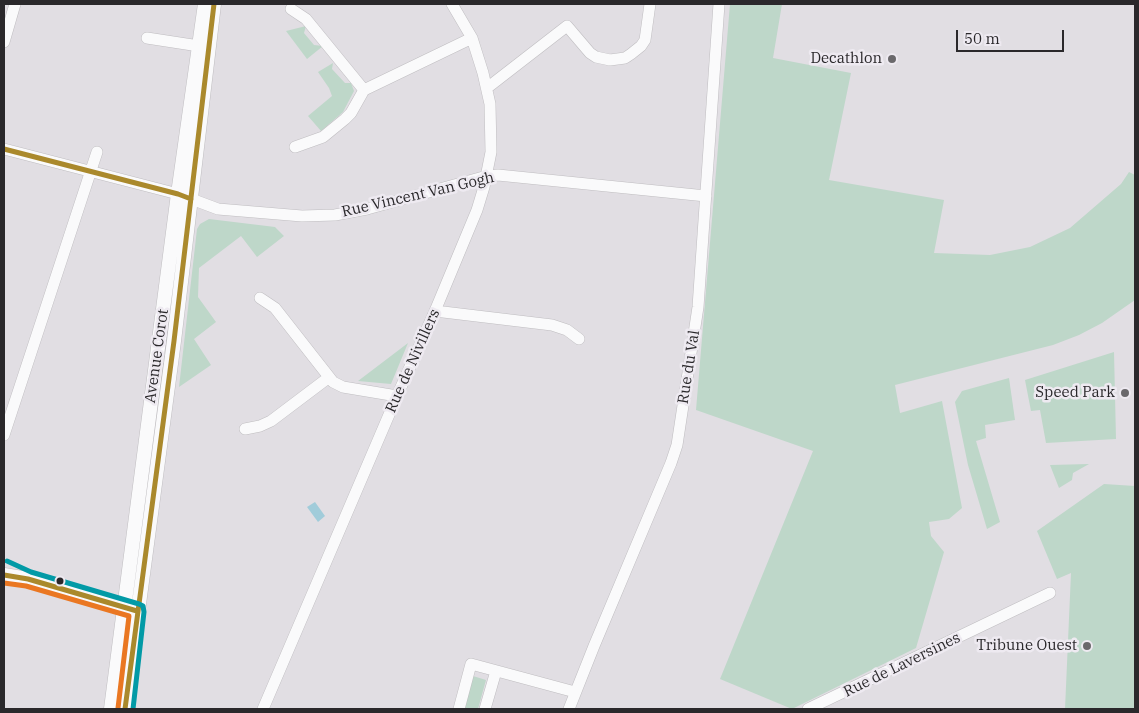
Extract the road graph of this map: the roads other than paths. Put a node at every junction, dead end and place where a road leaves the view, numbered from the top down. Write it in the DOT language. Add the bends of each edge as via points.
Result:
graph roads {
  1 [pos="15,4"];
  2 [pos="205,4"];
  3 [pos="214,4"];
  4 [pos="452,4"];
  5 [pos="650,4"];
  6 [pos="719,4"];
  7 [pos="291,9"];
  8 [pos="147,38"];
  9 [pos="472,38"];
  10 [pos="4,42"];
  11 [pos="199,46"];
  12 [pos="487,88"];
  13 [pos="364,90"];
  14 [pos="295,147"];
  15 [pos="4,149"];
  16 [pos="97,152"];
  17 [pos="92,172"];
  18 [pos="487,176"];
  19 [pos="185,196"];
  20 [pos="706,196"];
  21 [pos="260,298"];
  22 [pos="436,311"];
  23 [pos="579,339"];
  24 [pos="328,378"];
  25 [pos="397,396"];
  26 [pos="245,429"];
  27 [pos="4,435"];
  28 [pos="4,568"];
  29 [pos="4,575"];
  30 [pos="28,579"];
  31 [pos="1050,593"];
  32 [pos="131,609"];
  33 [pos="496,671"];
  34 [pos="575,692"];
  35 [pos="110,709"];
  36 [pos="125,709"];
  37 [pos="263,709"];
  38 [pos="458,709"];
  39 [pos="485,709"];
  40 [pos="569,709"];
  41 [pos="808,709"];
  1 -- 10 [label="street"];
  2 -- 11 [label="street, Avenue Corot"];
  3 -- 19 [label="street, Avenue Corot"];
  4 -- 9 [label="street, Rue de Nivillers"];
  5 -- 12 [label="street" via="645,40 625,58 610,60 596,57 567,26"];
  6 -- 20 [label="street, Rue du Val"];
  7 -- 13 [label="street" via="306,19"];
  8 -- 11 [label="street"];
  9 -- 12 [label="street, Rue de Nivillers"];
  9 -- 13 [label="street"];
  11 -- 19 [label="street, Avenue Corot"];
  12 -- 18 [label="street, Rue de Nivillers" via="492,138"];
  13 -- 14 [label="street" via="345,119 322,137"];
  15 -- 17 [label="street, Rue Vincent Van Gogh"];
  16 -- 17 [label="street"];
  17 -- 19 [label="street, Rue Vincent Van Gogh"];
  17 -- 27 [label="street"];
  18 -- 19 [label="street, Rue Vincent Van Gogh" via="381,206 335,214 302,216 233,210 210,206"];
  18 -- 20 [label="street, Rue Vincent Van Gogh"];
  18 -- 22 [label="street, Rue de Nivillers" via="477,210"];
  19 -- 32 [label="street, Avenue Corot"];
  20 -- 34 [label="street, Rue du Val" via="698,307 675,454"];
  21 -- 24 [label="street" via="275,308"];
  22 -- 23 [label="street" via="552,325"];
  22 -- 25 [label="street, Rue de Nivillers"];
  24 -- 25 [label="street" via="343,387"];
  24 -- 26 [label="street" via="271,421"];
  25 -- 37 [label="street, Rue de Nivillers"];
  28 -- 30 [label="street"];
  29 -- 30 [label="street"];
  30 -- 32 [label="street"];
  31 -- 41 [label="street, Rue de Laversines"];
  32 -- 35 [label="street, Avenue Corot"];
  32 -- 36 [label="street, Avenue Corot"];
  33 -- 34 [label="street"];
  33 -- 38 [label="street" via="471,664"];
  33 -- 39 [label="street"];
  34 -- 40 [label="street, Rue du Val"];
}
